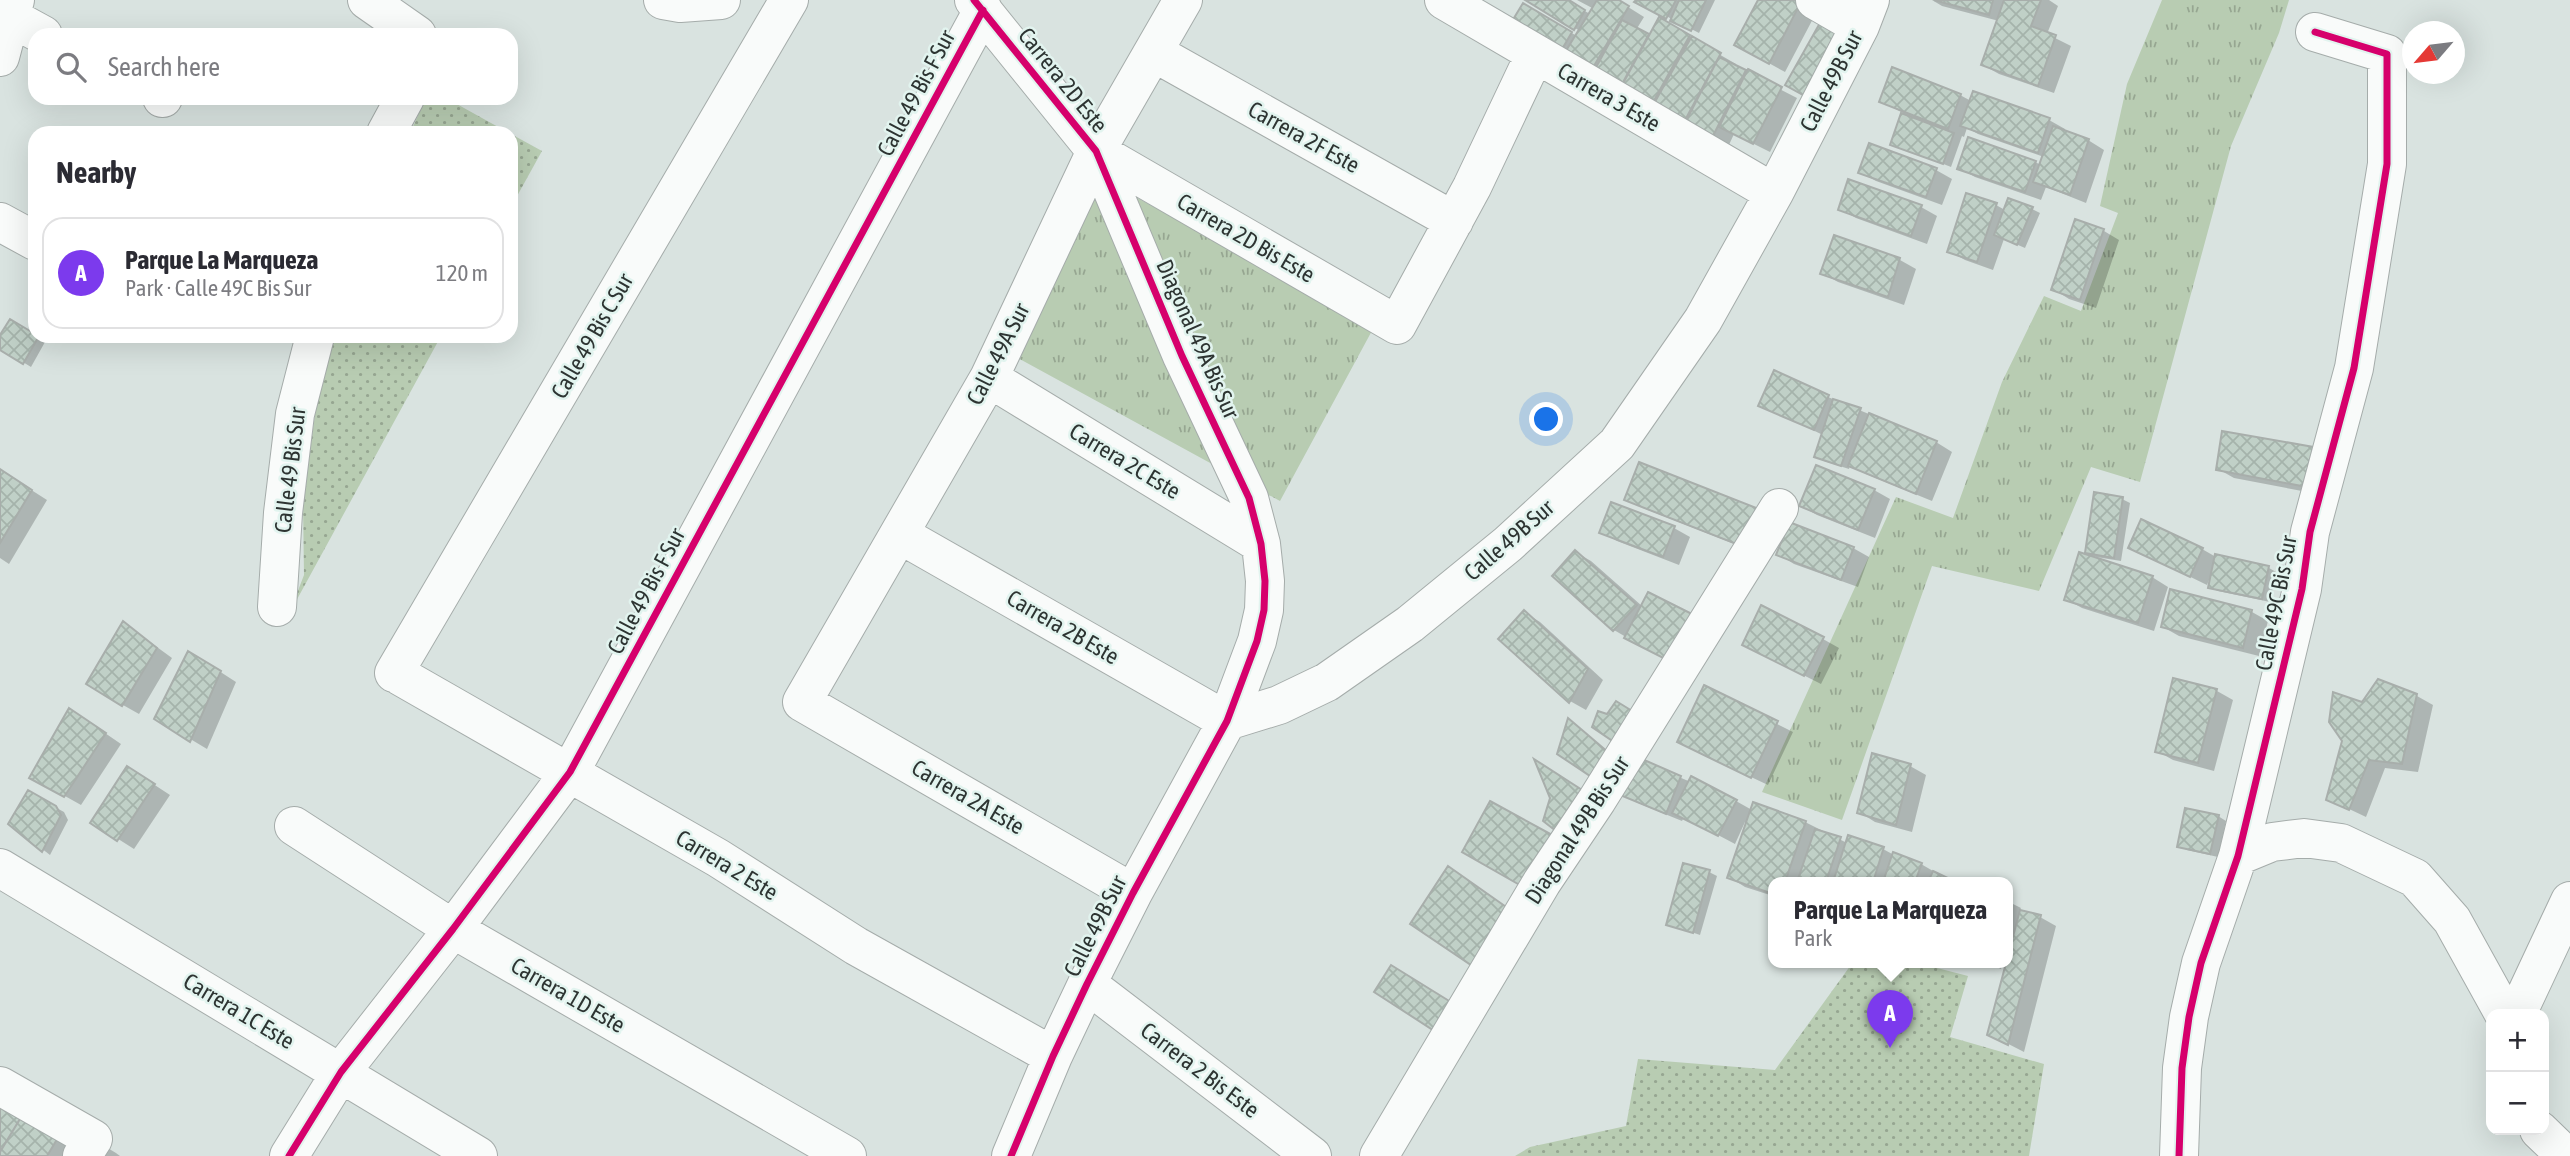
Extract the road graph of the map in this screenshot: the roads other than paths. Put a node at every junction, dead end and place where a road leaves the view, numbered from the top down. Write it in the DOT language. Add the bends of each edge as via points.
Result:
graph roads {
  1 [pos="367,0"];
  2 [pos="663,0"];
  3 [pos="720,0"];
  4 [pos="789,0"];
  5 [pos="1183,0"];
  6 [pos="1444,0"];
  7 [pos="1815,0"];
  8 [pos="979,5"];
  9 [pos="1487,11"];
  10 [pos="1865,13"];
  11 [pos="23,18"];
  12 [pos="407,28"];
  13 [pos="2315,32"];
  14 [pos="1153,52"];
  15 [pos="1535,54"];
  16 [pos="0,57"];
  17 [pos="401,105"];
  18 [pos="390,126"];
  19 [pos="1096,151"];
  20 [pos="1774,193"];
  21 [pos="1454,221"];
  22 [pos="0,222"];
  23 [pos="28,237"];
  24 [pos="313,343"];
  25 [pos="989,378"];
  26 [pos="1779,508"];
  27 [pos="899,534"];
  28 [pos="1261,544"];
  29 [pos="277,607"];
  30 [pos="397,674"];
  31 [pos="802,702"];
  32 [pos="1227,721"];
  33 [pos="570,772"];
  34 [pos="294,826"];
  35 [pos="2238,856"];
  36 [pos="0,868"];
  37 [pos="1133,893"];
  38 [pos="2570,901"];
  39 [pos="453,929"];
  40 [pos="1087,984"];
  41 [pos="2501,1009"];
  42 [pos="2519,1009"];
  43 [pos="1053,1056"];
  44 [pos="341,1072"];
  45 [pos="0,1086"];
  46 [pos="2544,1135"];
  47 [pos="87,1147"];
  48 [pos="289,1156"];
  49 [pos="478,1156"];
  50 [pos="847,1156"];
  51 [pos="1011,1156"];
  52 [pos="1312,1156"];
  53 [pos="1379,1156"];
  54 [pos="2179,1156"];
  55 [pos="2566,1156"];
  1 -- 12 [label="street"];
  2 -- 3 [label="street"];
  4 -- 30 [label="street, Calle 49 Bis C Sur"];
  5 -- 14 [label="street, Calle 49A Sur"];
  6 -- 9 [label="street, Carrera 3 Este"];
  7 -- 10 [label="street"];
  8 -- 19 [label="street, Carrera 2D Este"];
  8 -- 33 [label="street, Calle 49 Bis F Sur"];
  9 -- 15 [label="street, Carrera 3 Este"];
  10 -- 20 [label="street, Calle 49B Sur"];
  11 -- 16 [label="street"];
  13 -- 35 [label="street, Calle 49C Bis Sur" via="2387,54 2387,164 2354,368 2309,532 2302,589"];
  14 -- 19 [label="street, Calle 49A Sur"];
  14 -- 21 [label="street, Carrera 2F Este"];
  15 -- 20 [label="street, Carrera 3 Este"];
  15 -- 21 [label="street"];
  17 -- 18 [label="street"];
  19 -- 21 [label="street, Carrera 2D Bis Este" via="1397,325"];
  19 -- 25 [label="street, Calle 49A Sur"];
  19 -- 28 [label="street, Diagonal 49A Bis Sur" via="1249,498"];
  20 -- 32 [label="street, Calle 49B Sur" via="1703,320 1616,444 1508,544 1410,624 1327,682 1279,705"];
  22 -- 23 [label="street"];
  24 -- 29 [label="street, Calle 49 Bis Sur" via="295,414"];
  25 -- 27 [label="street, Calle 49A Sur"];
  25 -- 28 [label="street, Carrera 2C Este"];
  26 -- 53 [label="street, Diagonal 49B Bis Sur" via="1542,882"];
  27 -- 31 [label="street, Calle 49A Sur"];
  27 -- 32 [label="street, Carrera 2B Este"];
  28 -- 32 [label="street, Diagonal 49A Bis Sur" via="1264,610"];
  30 -- 33 [label="street, Carrera 2 Este"];
  31 -- 37 [label="street, Carrera 2A Este"];
  32 -- 37 [label="street, Calle 49B Sur"];
  33 -- 39 [label="street, Calle 49 Bis F Sur"];
  33 -- 43 [label="street, Carrera 2 Este" via="856,946"];
  34 -- 39 [label="street, Carrera 1D Este"];
  35 -- 41 [label="street" via="2272,842 2304,838 2341,843 2415,878 2452,920"];
  35 -- 54 [label="street, Calle 49C Bis Sur" via="2201,963 2189,1017"];
  36 -- 44 [label="street, Carrera 1C Este"];
  37 -- 40 [label="street, Calle 49B Sur"];
  38 -- 42 [label="street"];
  39 -- 44 [label="street, Calle 49 Bis F Sur"];
  39 -- 50 [label="street, Carrera 1D Este"];
  40 -- 43 [label="street, Calle 49B Sur"];
  40 -- 52 [label="street, Carrera 2 Bis Este"];
  43 -- 51 [label="street, Calle 49B Sur"];
  44 -- 48 [label="street, Calle 49 Bis F Sur"];
  44 -- 49 [label="street, Carrera 1C Este"];
  45 -- 47 [label="street"];
  46 -- 55 [label="street"];
}
